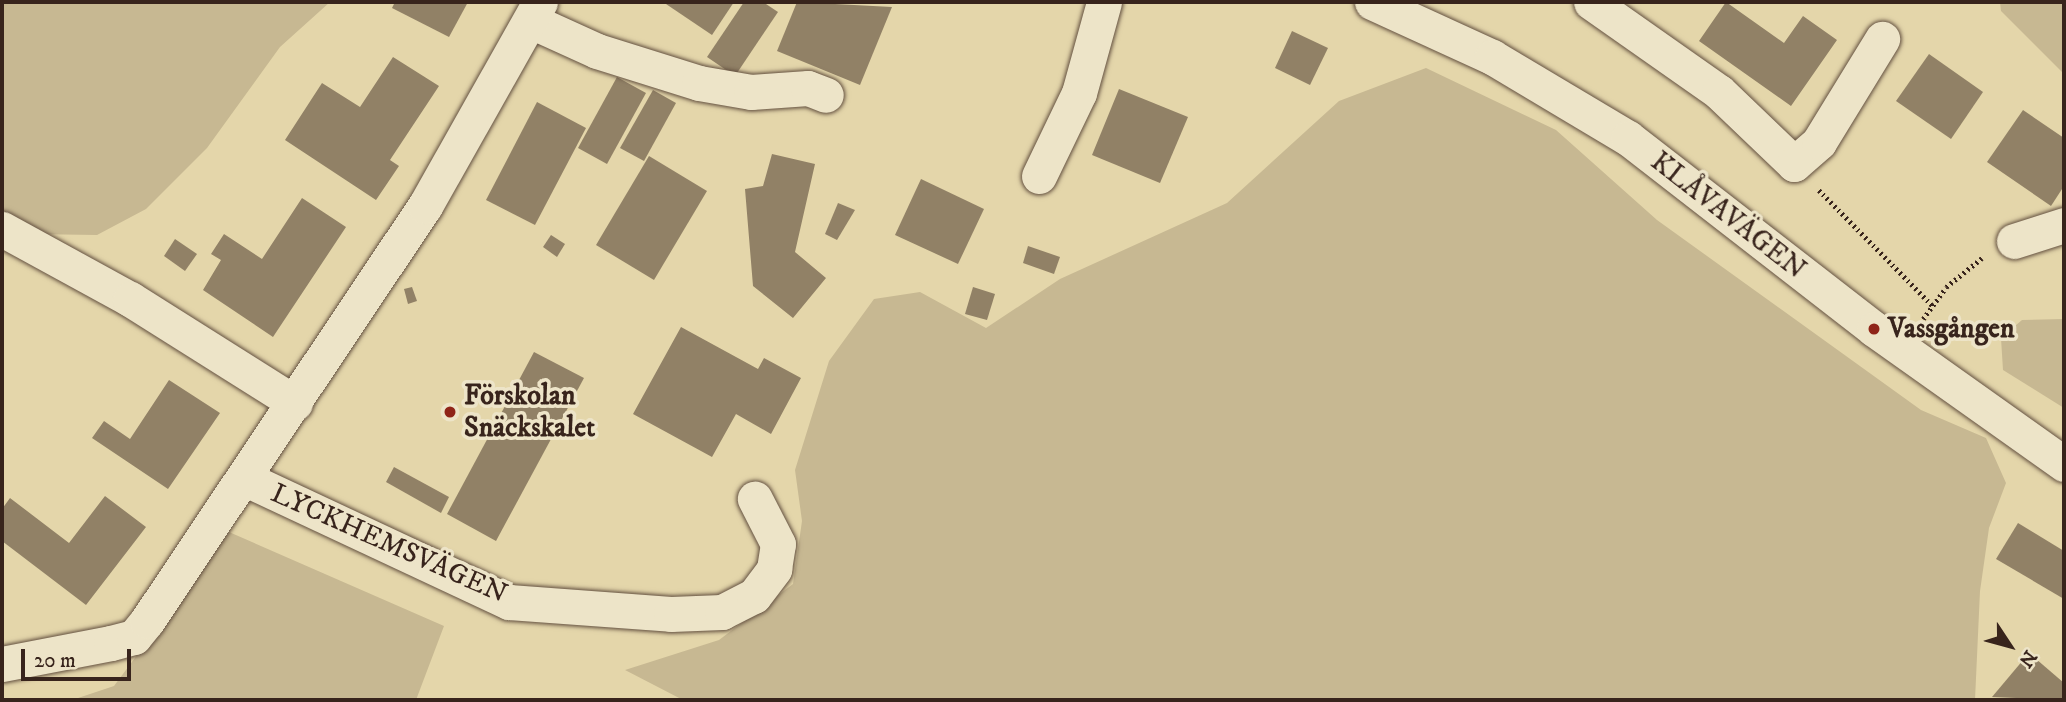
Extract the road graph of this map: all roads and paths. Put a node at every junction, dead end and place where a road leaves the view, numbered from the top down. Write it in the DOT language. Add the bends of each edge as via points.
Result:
graph roads {
  1 [pos="1104,2"];
  2 [pos="1373,2"];
  3 [pos="1591,2"];
  4 [pos="536,11"];
  5 [pos="1882,39"];
  6 [pos="826,95"];
  7 [pos="1794,164"];
  8 [pos="1039,176"];
  9 [pos="2064,225"];
  10 [pos="2,229"];
  11 [pos="2014,241"];
  12 [pos="1933,306"];
  13 [pos="1920,322"];
  14 [pos="295,403"];
  15 [pos="2064,464"];
  16 [pos="246,479"];
  17 [pos="755,499"];
  18 [pos="2,664"];
  1 -- 8 [label="street" via="1079,93"];
  2 -- 15 [label="street, KLÅVAVÄGEN" via="1492,57 1628,138 1874,329"];
  3 -- 7 [label="street" via="1719,92"];
  4 -- 6 [label="street" via="597,51 699,83"];
  4 -- 14 [label="street, LYCKHEMSVÄGEN" via="425,206"];
  5 -- 7 [label="street" via="1819,142"];
  7 -- 12 [label="path"];
  9 -- 11 [label="street"];
  10 -- 14 [label="street" via="130,299"];
  11 -- 12 [label="path" via="1969,267"];
  12 -- 13 [label="path"];
  14 -- 16 [label="street, LYCKHEMSVÄGEN"];
  16 -- 17 [label="street, LYCKHEMSVÄGEN" via="509,602 671,614 722,612 754,596 774,569 778,544"];
  16 -- 18 [label="street, LYCKHEMSVÄGEN" via="134,636"];
}
